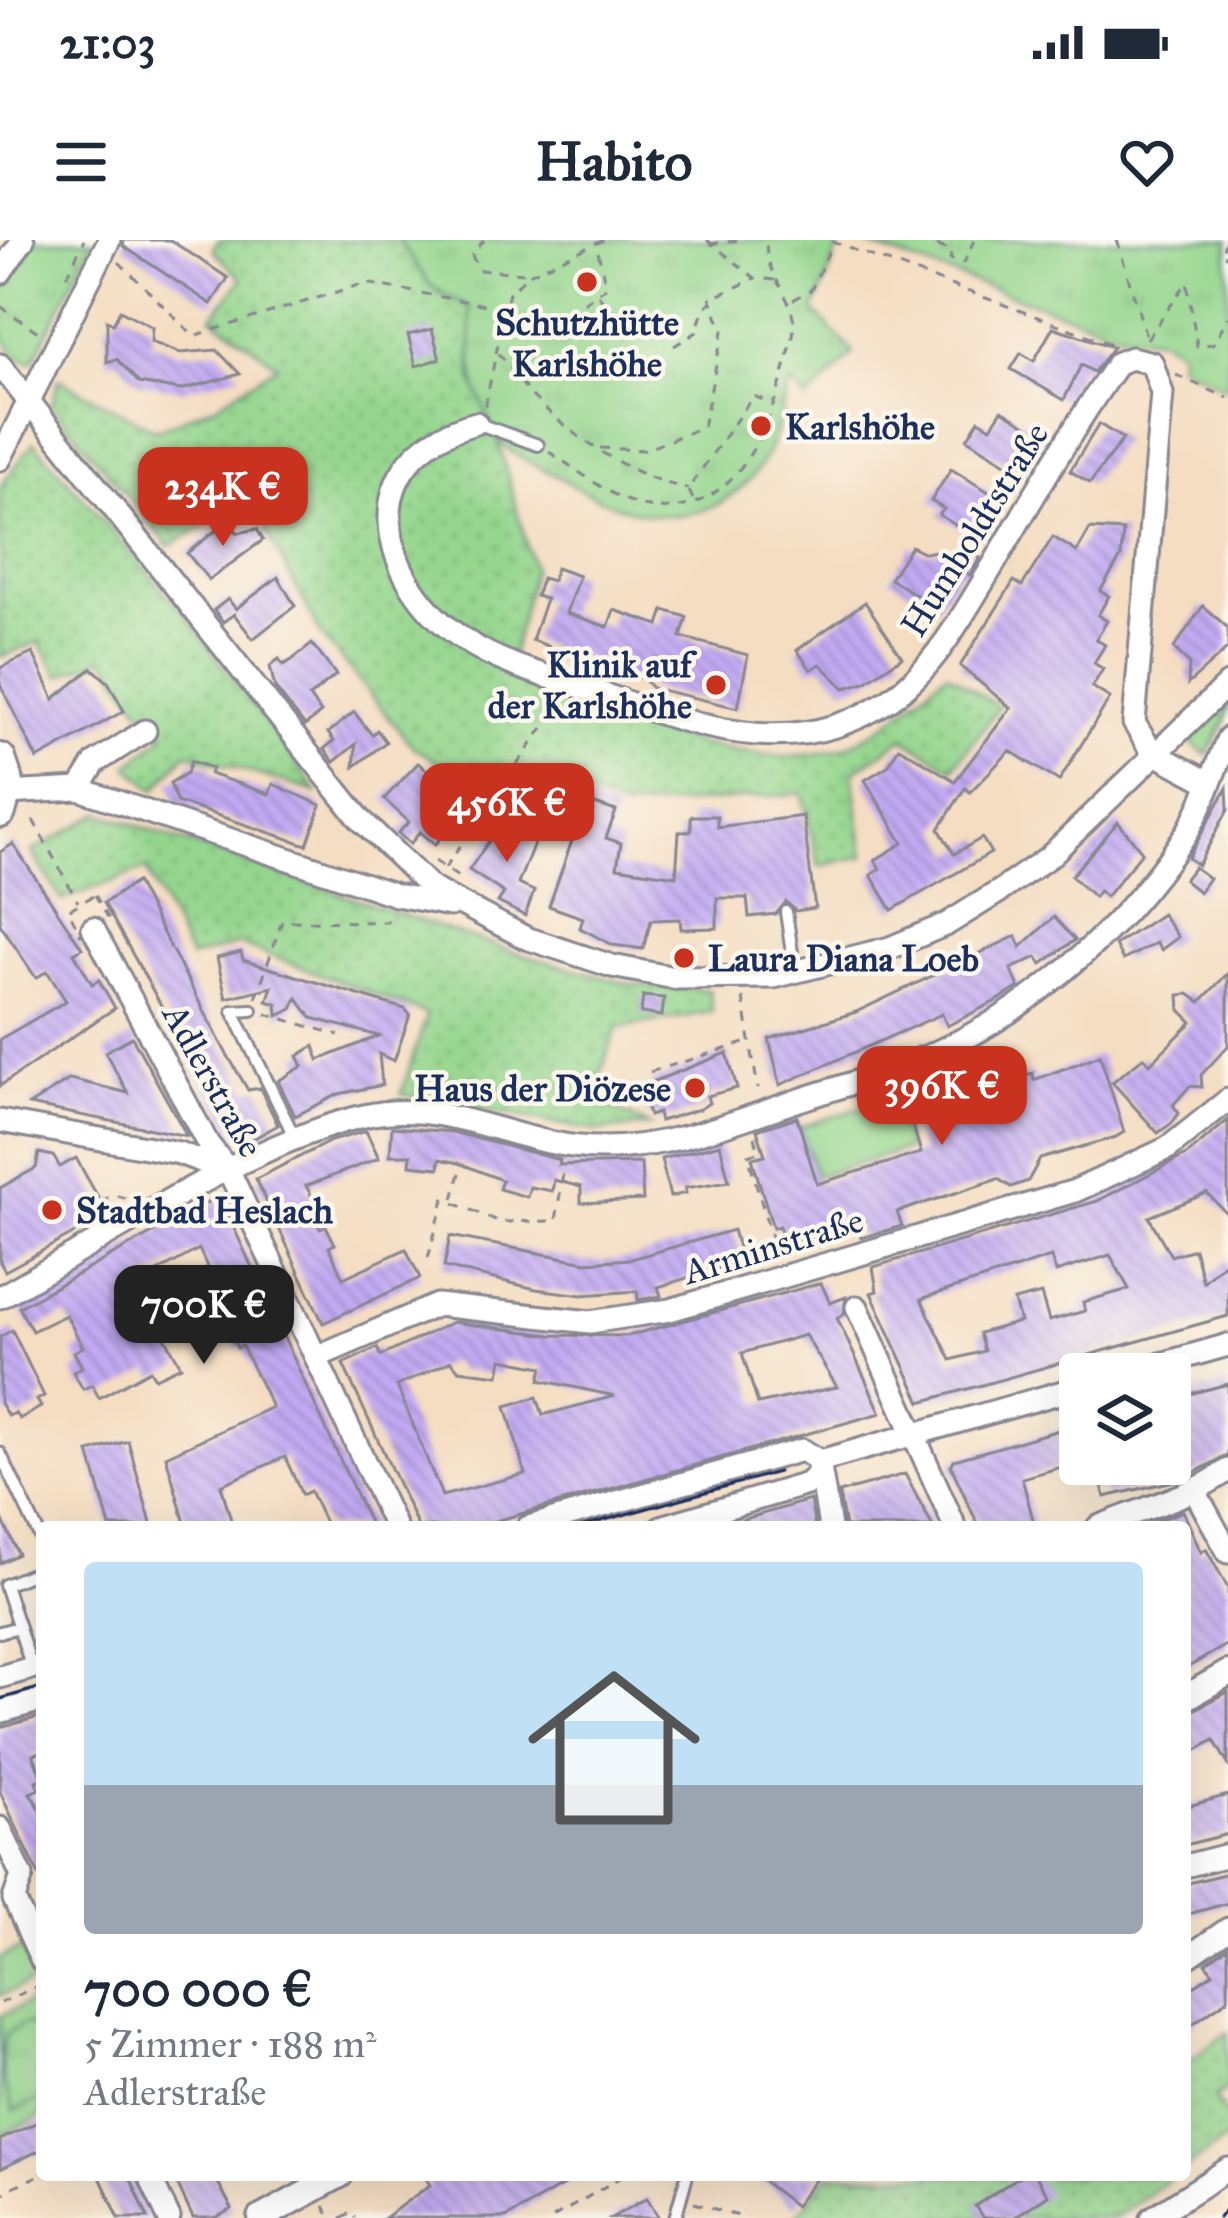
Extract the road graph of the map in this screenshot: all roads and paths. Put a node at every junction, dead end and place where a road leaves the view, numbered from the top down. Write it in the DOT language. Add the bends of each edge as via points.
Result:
graph roads {
  1 [pos="23,240"];
  2 [pos="84,240"];
  3 [pos="484,240"];
  4 [pos="604,240"];
  5 [pos="741,240"];
  6 [pos="767,240"];
  7 [pos="974,240"];
  8 [pos="1117,240"];
  9 [pos="1226,240"];
  10 [pos="708,242"];
  11 [pos="833,242"];
  12 [pos="937,242"];
  13 [pos="597,245"];
  14 [pos="113,250"];
  15 [pos="1228,257"];
  16 [pos="0,273"];
  17 [pos="531,273"];
  18 [pos="66,277"];
  19 [pos="755,278"];
  20 [pos="777,280"];
  21 [pos="597,293"];
  22 [pos="710,297"];
  23 [pos="792,301"];
  24 [pos="0,306"];
  25 [pos="502,308"];
  26 [pos="1228,317"];
  27 [pos="643,321"];
  28 [pos="1142,322"];
  29 [pos="503,328"];
  30 [pos="1110,340"];
  31 [pos="1147,340"];
  32 [pos="32,346"];
  33 [pos="674,346"];
  34 [pos="497,353"];
  35 [pos="0,365"];
  36 [pos="591,371"];
  37 [pos="516,374"];
  38 [pos="1181,374"];
  39 [pos="1228,398"];
  40 [pos="29,402"];
  41 [pos="775,404"];
  42 [pos="476,423"];
  43 [pos="538,445"];
  44 [pos="600,448"];
  45 [pos="0,459"];
  46 [pos="688,490"];
  47 [pos="694,501"];
  48 [pos="1228,684"];
  49 [pos="561,703"];
  50 [pos="145,731"];
  51 [pos="1228,738"];
  52 [pos="1152,752"];
  53 [pos="0,759"];
  54 [pos="1208,782"];
  55 [pos="79,789"];
  56 [pos="3,803"];
  57 [pos="33,820"];
  58 [pos="432,860"];
  59 [pos="446,868"];
  60 [pos="459,878"];
  61 [pos="461,907"];
  62 [pos="786,912"];
  63 [pos="387,922"];
  64 [pos="101,924"];
  65 [pos="795,973"];
  66 [pos="743,1007"];
  67 [pos="252,1010"];
  68 [pos="338,1035"];
  69 [pos="750,1042"];
  70 [pos="650,1072"];
  71 [pos="760,1097"];
  72 [pos="1228,1100"];
  73 [pos="0,1121"];
  74 [pos="753,1130"];
  75 [pos="296,1141"];
  76 [pos="567,1147"];
  77 [pos="463,1166"];
  78 [pos="229,1171"];
  79 [pos="453,1201"];
  80 [pos="776,1250"];
  81 [pos="428,1258"];
  82 [pos="210,1286"];
  83 [pos="0,1297"];
  84 [pos="857,1306"];
  85 [pos="232,1333"];
  86 [pos="1228,1346"];
  87 [pos="1191,1356"];
  88 [pos="316,1357"];
  89 [pos="1059,1393"];
  90 [pos="912,1434"];
  91 [pos="0,1453"];
  92 [pos="820,1461"];
  93 [pos="1225,1476"];
  94 [pos="1196,1493"];
  95 [pos="392,1521"];
  96 [pos="549,1521"];
  97 [pos="681,1521"];
  98 [pos="829,1521"];
  99 [pos="952,1521"];
  100 [pos="1113,1521"];
  101 [pos="36,1528"];
  102 [pos="1228,1552"];
  103 [pos="36,1572"];
  104 [pos="19,1627"];
  105 [pos="0,1632"];
  106 [pos="36,1665"];
  107 [pos="36,1667"];
  108 [pos="1228,1673"];
  109 [pos="0,1677"];
  110 [pos="1191,1695"];
  111 [pos="36,1702"];
  112 [pos="0,1712"];
  113 [pos="0,1828"];
  114 [pos="1228,1855"];
  115 [pos="1191,1864"];
  116 [pos="1228,1929"];
  117 [pos="36,1948"];
  118 [pos="1191,1954"];
  119 [pos="36,1987"];
  120 [pos="0,2003"];
  121 [pos="1228,2168"];
  122 [pos="36,2177"];
  123 [pos="152,2181"];
  124 [pos="329,2181"];
  125 [pos="614,2181"];
  126 [pos="685,2181"];
  127 [pos="690,2195"];
  128 [pos="0,2199"];
  129 [pos="170,2218"];
  130 [pos="261,2218"];
  131 [pos="341,2218"];
  132 [pos="355,2218"];
  133 [pos="553,2218"];
  134 [pos="675,2218"];
  135 [pos="746,2218"];
  136 [pos="1152,2218"];
  1 -- 16 [label="street"];
  2 -- 18 [label="path"];
  3 -- 17 [label="path" via="472,255 478,270"];
  4 -- 13 [label="path"];
  5 -- 10 [label="path"];
  6 -- 20 [label="path"];
  7 -- 12 [label="path" via="964,263"];
  8 -- 28 [label="path"];
  9 -- 15 [label="path" via="1221,254"];
  10 -- 19 [label="path"];
  11 -- 23 [label="path" via="811,290"];
  11 -- 30 [label="path"];
  13 -- 17 [label="path"];
  13 -- 21 [label="path" via="606,287"];
  14 -- 25 [label="path" via="194,336 366,283"];
  14 -- 40 [label="street"];
  17 -- 25 [label="path"];
  19 -- 20 [label="path"];
  19 -- 22 [label="path"];
  20 -- 23 [label="path"];
  21 -- 27 [label="path" via="615,313"];
  21 -- 29 [label="path" via="544,331"];
  22 -- 33 [label="path" via="697,332"];
  22 -- 44 [label="path" via="723,331 703,427 645,450"];
  23 -- 41 [label="path" via="794,331"];
  24 -- 32 [label="path" via="37,332"];
  25 -- 29 [label="path"];
  26 -- 31 [label="path" via="1213,344 1197,346 1187,283"];
  29 -- 34 [label="path"];
  34 -- 37 [label="path"];
  34 -- 42 [label="path"];
  35 -- 40 [label="street"];
  36 -- 37 [label="path" via="557,383"];
  37 -- 44 [label="path" via="547,410"];
  38 -- 39 [label="path"];
  40 -- 45 [label="street"];
  40 -- 61 [label="street" via="381,844"];
  41 -- 46 [label="path" via="753,395"];
  41 -- 47 [label="path" via="750,461"];
  42 -- 43 [label="lane"];
  42 -- 52 [label="street, Humboldtstraße" via="421,446 392,487 398,551 440,619 465,640 548,676 712,731 782,738 856,718 914,680 957,625 1118,363 1152,363 1162,393 1134,722"];
  43 -- 47 [label="path" via="616,495 656,508"];
  44 -- 46 [label="path" via="651,481"];
  46 -- 47 [label="path"];
  48 -- 52 [label="street"];
  49 -- 59 [label="path"];
  50 -- 55 [label="street" via="95,763"];
  51 -- 54 [label="street"];
  52 -- 54 [label="street"];
  52 -- 65 [label="street" via="1050,856 947,924"];
  53 -- 56 [label="main road"];
  54 -- 76 [label="street" via="1186,835 1118,921 1026,999 970,1033 912,1063 696,1133"];
  55 -- 56 [label="street"];
  55 -- 61 [label="street" via="396,895"];
  57 -- 64 [label="path" via="79,904 95,895"];
  58 -- 59 [label="path"];
  59 -- 60 [label="path"];
  61 -- 65 [label="street" via="526,938 633,970 675,978"];
  62 -- 65 [label="lane"];
  63 -- 67 [label="path" via="282,921"];
  64 -- 78 [label="street, Adlerstraße" via="208,1144"];
  66 -- 69 [label="path"];
  67 -- 68 [label="path"];
  67 -- 75 [label="lane" via="233,1011"];
  69 -- 70 [label="path"];
  69 -- 71 [label="path"];
  72 -- 88 [label="street, Arminstraße" via="1168,1148 1076,1191 670,1310 590,1322 451,1304"];
  73 -- 78 [label="street"];
  74 -- 80 [label="path" via="759,1152 748,1155"];
  75 -- 76 [label="street" via="400,1110 467,1115"];
  75 -- 78 [label="street"];
  76 -- 79 [label="path" via="556,1221 500,1222"];
  77 -- 79 [label="path"];
  78 -- 83 [label="street"];
  78 -- 88 [label="street, Adlerstraße"];
  79 -- 81 [label="path" via="444,1199"];
  82 -- 85 [label="path"];
  84 -- 90 [label="street"];
  86 -- 87 [label="street"];
  88 -- 95 [label="street, Adlerstraße"];
  89 -- 90 [label="street"];
  90 -- 92 [label="street"];
  90 -- 99 [label="street"];
  91 -- 101 [label="lane"];
  92 -- 96 [label="street" via="802,1450"];
  92 -- 97 [label="street" via="807,1484"];
  92 -- 98 [label="street"];
  93 -- 94 [label="street"];
  94 -- 100 [label="street"];
  94 -- 102 [label="street"];
  103 -- 104 [label="lane" via="5,1585"];
  104 -- 105 [label="lane"];
  104 -- 106 [label="lane"];
  107 -- 109 [label="street"];
  108 -- 110 [label="street"];
  111 -- 112 [label="street"];
  113 -- 117 [label="street" via="22,1876 14,1898"];
  114 -- 115 [label="street"];
  116 -- 118 [label="street"];
  119 -- 120 [label="path"];
  121 -- 136 [label="street"];
  122 -- 128 [label="path"];
  123 -- 129 [label="street"];
  124 -- 130 [label="street"];
  125 -- 133 [label="path"];
  126 -- 134 [label="lane"];
  127 -- 135 [label="path" via="696,2207"];
  131 -- 132 [label="path"];
}
